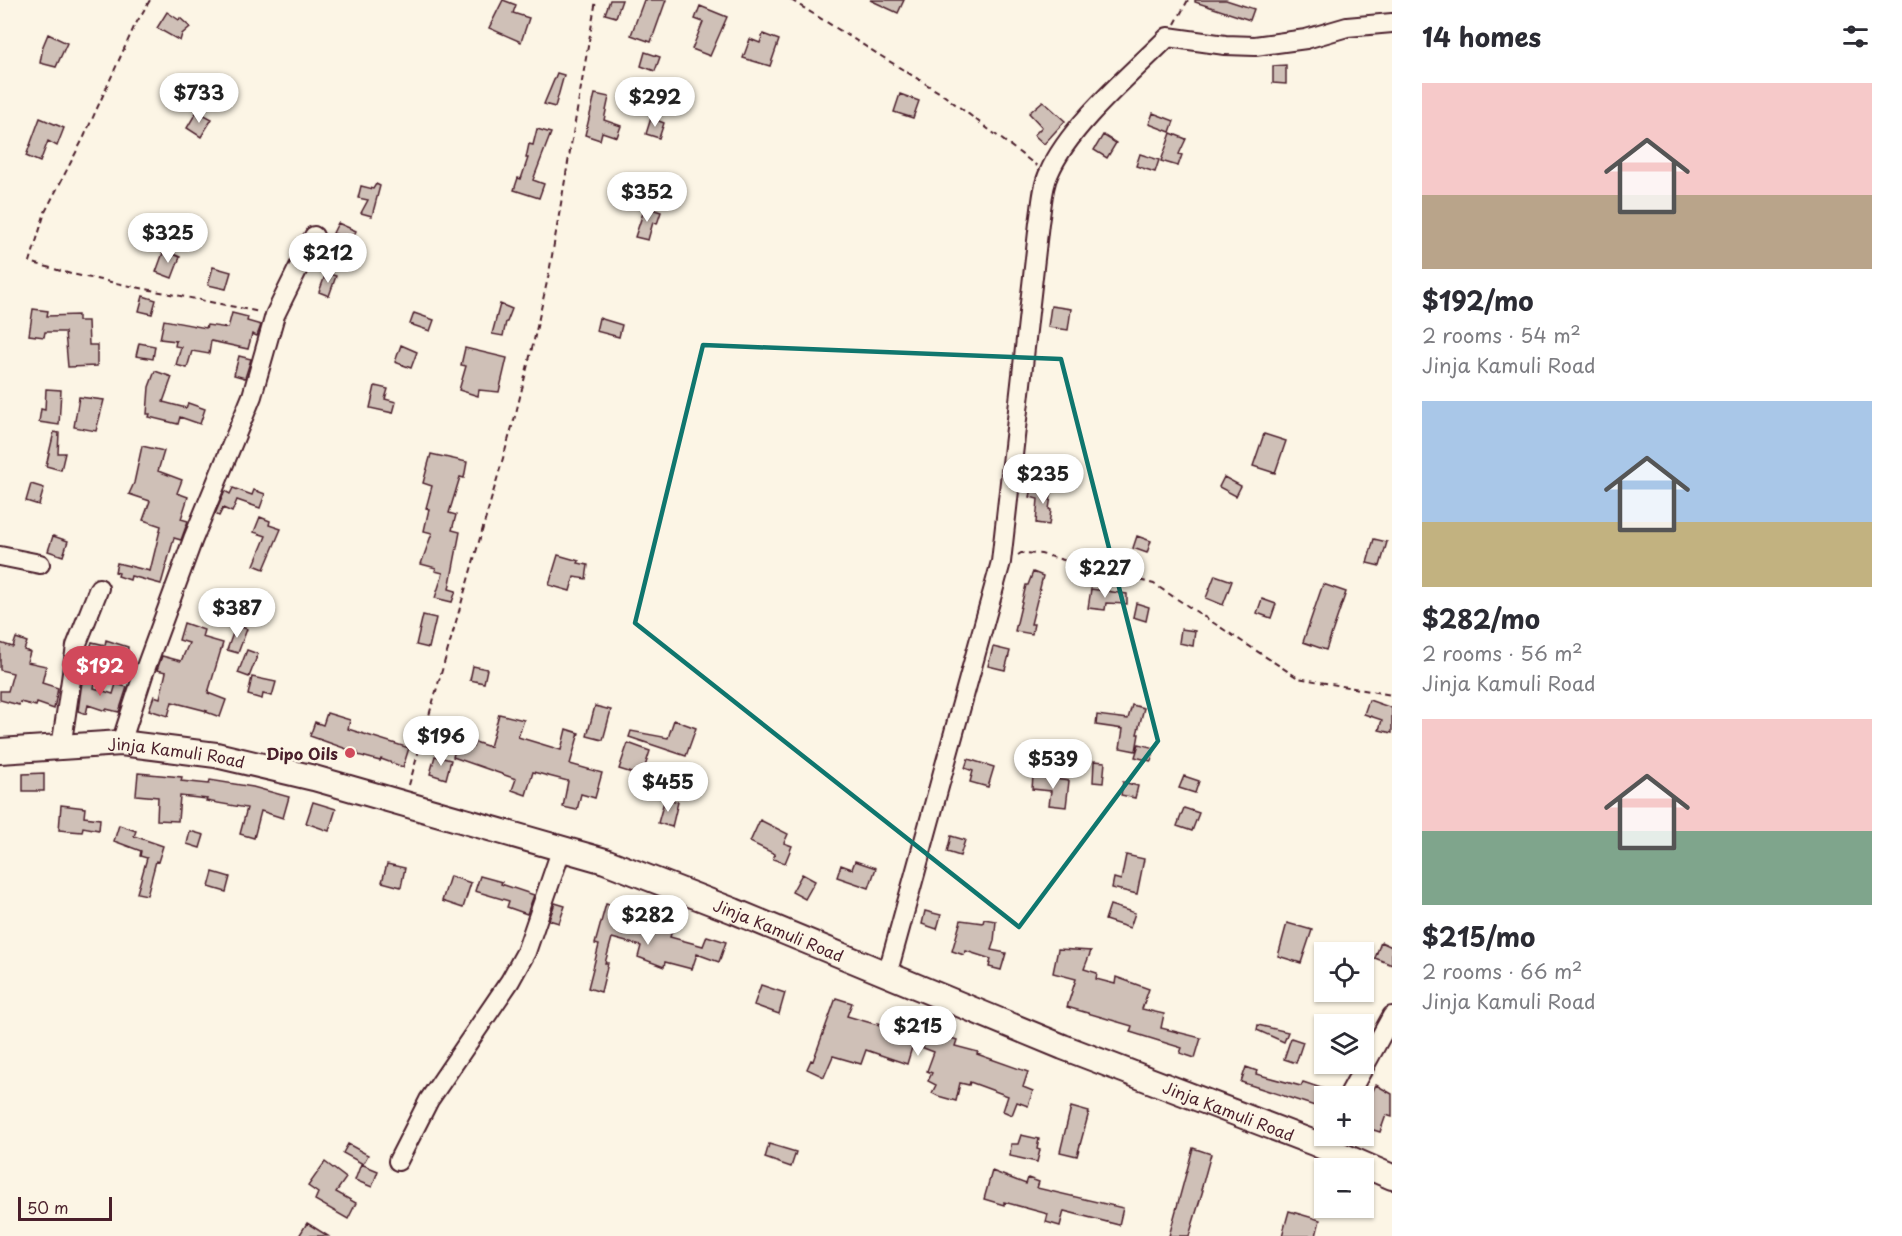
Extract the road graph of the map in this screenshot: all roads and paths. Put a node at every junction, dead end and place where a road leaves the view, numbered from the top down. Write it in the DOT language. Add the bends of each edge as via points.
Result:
graph roads {
  1 [pos="150,0"];
  2 [pos="596,0"];
  3 [pos="791,0"];
  4 [pos="1188,0"];
  5 [pos="1392,23"];
  6 [pos="1168,37"];
  7 [pos="1048,174"];
  8 [pos="314,236"];
  9 [pos="274,315"];
  10 [pos="0,556"];
  11 [pos="1001,562"];
  12 [pos="40,564"];
  13 [pos="99,588"];
  14 [pos="1392,695"];
  15 [pos="121,743"];
  16 [pos="61,748"];
  17 [pos="0,751"];
  18 [pos="404,802"];
  19 [pos="562,848"];
  20 [pos="887,975"];
  21 [pos="1392,1016"];
  22 [pos="1354,1086"];
  23 [pos="1314,1134"];
  24 [pos="1337,1146"];
  25 [pos="398,1161"];
  26 [pos="1392,1177"];
  1 -- 9 [label="path" via="45,212 30,262 71,274"];
  2 -- 18 [label="path" via="534,340"];
  3 -- 7 [label="path" via="942,94"];
  4 -- 6 [label="path"];
  5 -- 6 [label="street" via="1347,27 1306,39 1255,46"];
  6 -- 7 [label="street" via="1064,144"];
  7 -- 11 [label="street" via="1039,223"];
  8 -- 9 [label="street"];
  9 -- 15 [label="street" via="252,396 193,539"];
  10 -- 12 [label="street"];
  11 -- 14 [label="path" via="1021,553 1041,554 1154,584 1298,678"];
  11 -- 20 [label="street"];
  13 -- 16 [label="street" via="75,646"];
  15 -- 16 [label="main road, Jinja Kamuli Road"];
  15 -- 18 [label="main road, Jinja Kamuli Road" via="216,755"];
  16 -- 17 [label="main road, Jinja Kamuli Road"];
  18 -- 19 [label="main road, Jinja Kamuli Road"];
  19 -- 20 [label="main road, Jinja Kamuli Road" via="734,911"];
  19 -- 25 [label="street" via="526,952 429,1100"];
  20 -- 23 [label="main road, Jinja Kamuli Road" via="1063,1047"];
  21 -- 22 [label="street"];
  24 -- 26 [label="main road, Jinja Kamuli Road"];
}
